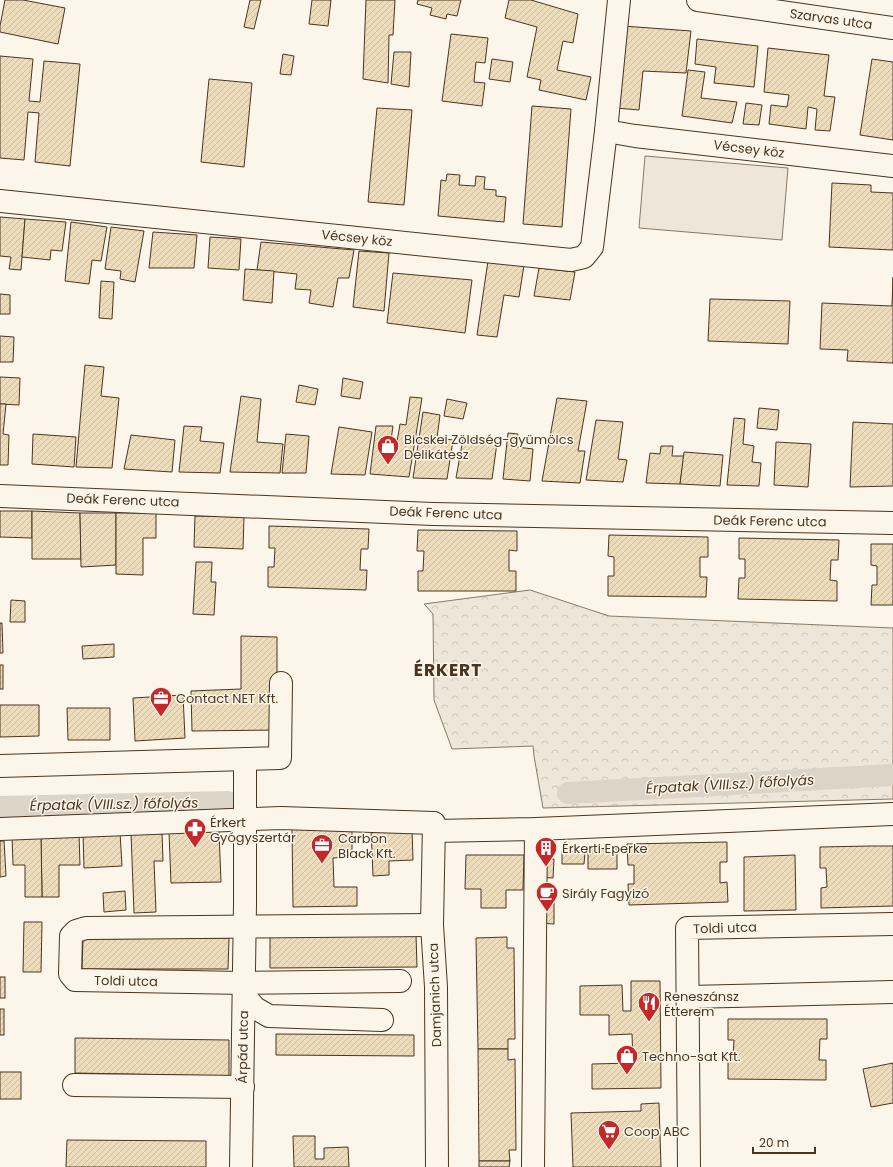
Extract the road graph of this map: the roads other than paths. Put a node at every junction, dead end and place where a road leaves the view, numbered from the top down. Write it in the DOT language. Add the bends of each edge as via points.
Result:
graph roads {
  1 [pos="619,0"];
  2 [pos="698,0"];
  3 [pos="893,28"];
  4 [pos="606,131"];
  5 [pos="893,166"];
  6 [pos="0,201"];
  7 [pos="0,496"];
  8 [pos="893,523"];
  9 [pos="281,683"];
  10 [pos="245,759"];
  11 [pos="0,766"];
  12 [pos="893,814"];
  13 [pos="246,819"];
  14 [pos="434,827"];
  15 [pos="0,829"];
  16 [pos="536,829"];
  17 [pos="432,924"];
  18 [pos="893,924"];
  19 [pos="245,926"];
  20 [pos="400,981"];
  21 [pos="244,989"];
  22 [pos="893,992"];
  23 [pos="688,998"];
  24 [pos="382,1020"];
  25 [pos="74,1085"];
  26 [pos="243,1087"];
  27 [pos="241,1167"];
  28 [pos="437,1167"];
  29 [pos="533,1167"];
  30 [pos="689,1167"];
  1 -- 4 [label="street, Vécsey köz"];
  2 -- 3 [label="street, Szarvas utca"];
  4 -- 5 [label="street, Vécsey köz"];
  4 -- 6 [label="street, Vécsey köz" via="592,248 584,257 571,260"];
  7 -- 8 [label="street, Deák Ferenc utca" via="433,514"];
  9 -- 10 [label="street" via="280,758"];
  10 -- 11 [label="street"];
  10 -- 13 [label="street"];
  12 -- 16 [label="street"];
  13 -- 14 [label="street" via="281,818"];
  13 -- 15 [label="street"];
  13 -- 19 [label="street"];
  14 -- 16 [label="street"];
  14 -- 17 [label="street, Damjanich utca"];
  16 -- 29 [label="street"];
  17 -- 19 [label="street, Toldi utca"];
  17 -- 28 [label="street, Damjanich utca" via="436,987"];
  18 -- 23 [label="street, Toldi utca" via="687,928"];
  19 -- 21 [label="street, Árpád utca"];
  19 -- 21 [label="street, Toldi utca" via="86,928 76,931 71,936 70,974 75,980 84,981"];
  20 -- 21 [label="street, Toldi utca"];
  21 -- 24 [label="street" via="255,1008 270,1016"];
  21 -- 26 [label="street, Árpád utca"];
  22 -- 23 [label="street"];
  23 -- 30 [label="street"];
  25 -- 26 [label="street"];
  26 -- 27 [label="street, Árpád utca"];
}
